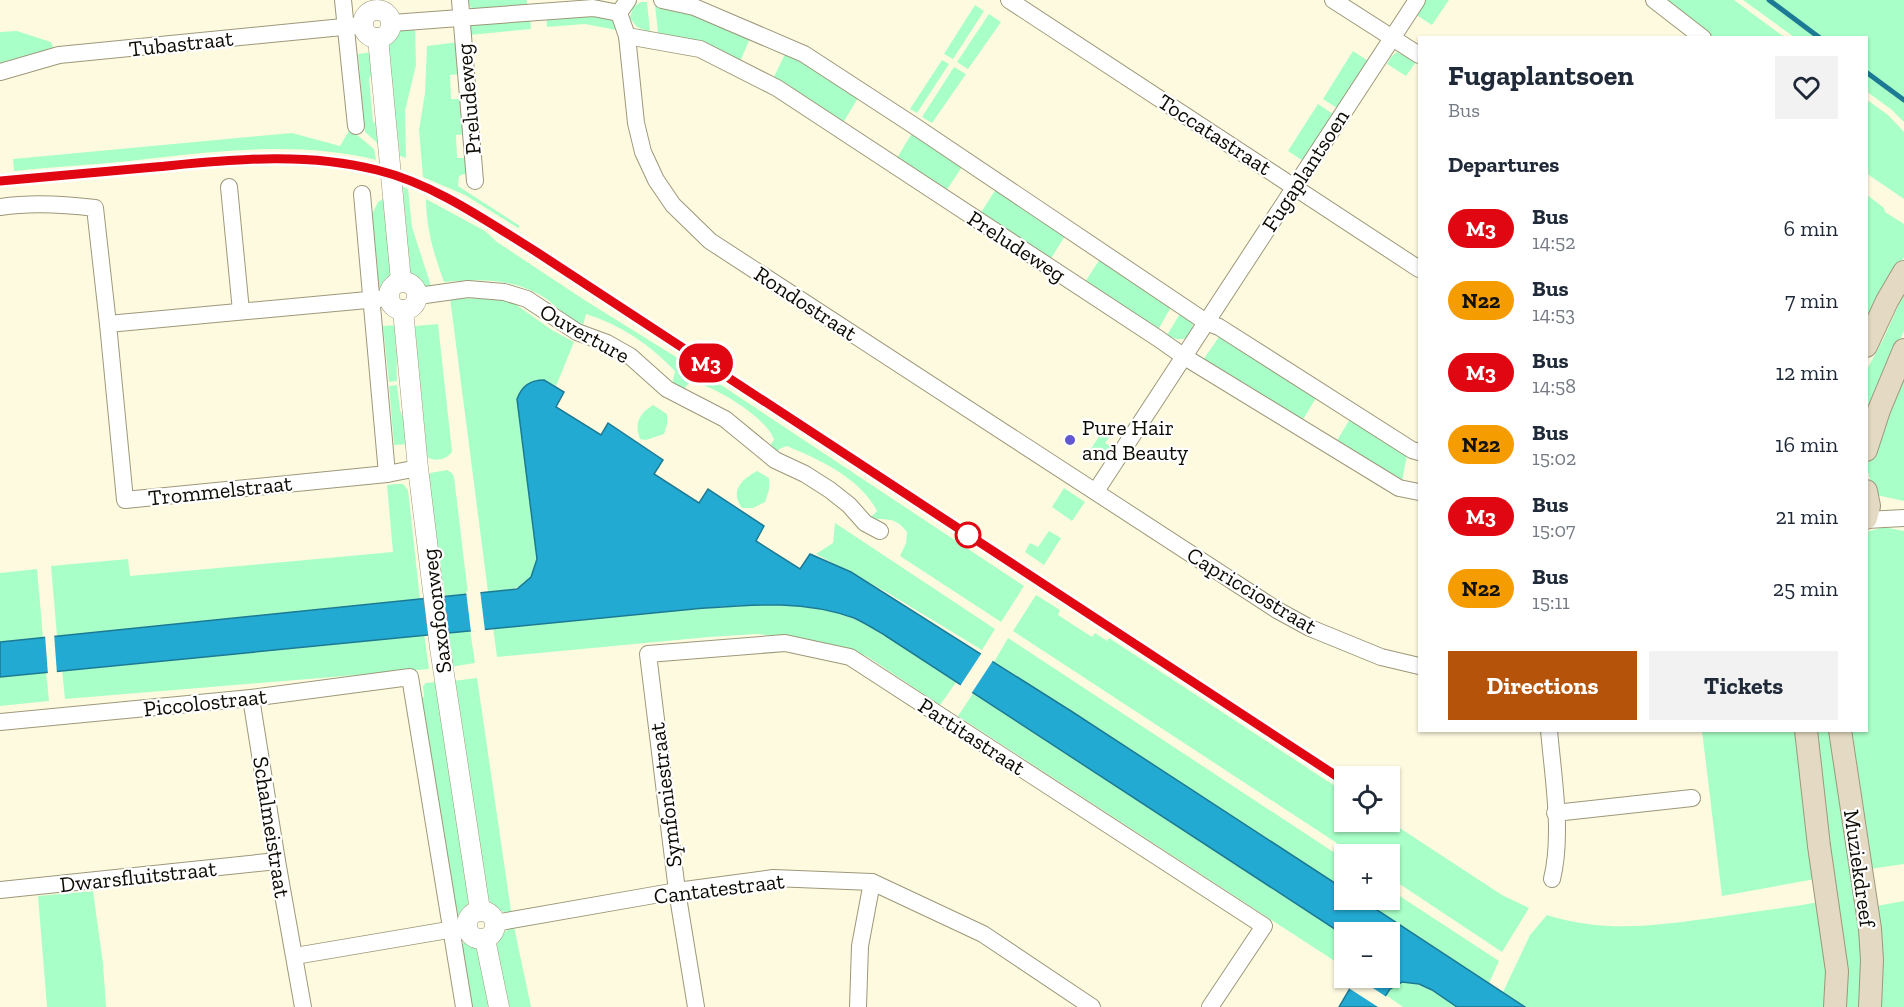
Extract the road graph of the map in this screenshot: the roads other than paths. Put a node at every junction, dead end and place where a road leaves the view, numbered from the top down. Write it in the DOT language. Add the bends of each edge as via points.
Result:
graph roads {
  1 [pos="343,0"];
  2 [pos="662,0"];
  3 [pos="1009,0"];
  4 [pos="1333,0"];
  5 [pos="1417,0"];
  6 [pos="1654,0"];
  7 [pos="376,5"];
  8 [pos="623,6"];
  9 [pos="461,8"];
  10 [pos="392,23"];
  11 [pos="362,30"];
  12 [pos="627,36"];
  13 [pos="1699,36"];
  14 [pos="1392,38"];
  15 [pos="1418,54"];
  16 [pos="0,72"];
  17 [pos="356,126"];
  18 [pos="475,181"];
  19 [pos="229,187"];
  20 [pos="1294,188"];
  21 [pos="362,194"];
  22 [pos="4,206"];
  23 [pos="1418,268"];
  24 [pos="1904,272"];
  25 [pos="401,281"];
  26 [pos="418,296"];
  27 [pos="387,303"];
  28 [pos="241,310"];
  29 [pos="1206,322"];
  30 [pos="108,324"];
  31 [pos="1868,342"];
  32 [pos="1904,350"];
  33 [pos="1183,356"];
  34 [pos="1868,444"];
  35 [pos="1418,452"];
  36 [pos="418,468"];
  37 [pos="387,474"];
  38 [pos="1096,491"];
  39 [pos="1418,492"];
  40 [pos="1868,508"];
  41 [pos="1902,518"];
  42 [pos="880,531"];
  43 [pos="648,654"];
  44 [pos="1418,666"];
  45 [pos="410,677"];
  46 [pos="251,698"];
  47 [pos="0,722"];
  48 [pos="1549,732"];
  49 [pos="1806,732"];
  50 [pos="1840,732"];
  51 [pos="1692,798"];
  52 [pos="1556,813"];
  53 [pos="277,861"];
  54 [pos="1552,879"];
  55 [pos="872,882"];
  56 [pos="0,890"];
  57 [pos="677,891"];
  58 [pos="480,910"];
  59 [pos="459,928"];
  60 [pos="490,931"];
  61 [pos="295,956"];
  62 [pos="303,1007"];
  63 [pos="464,1007"];
  64 [pos="499,1007"];
  65 [pos="696,1007"];
  66 [pos="858,1007"];
  67 [pos="1092,1007"];
  68 [pos="1210,1007"];
  69 [pos="1834,1007"];
  70 [pos="1870,1007"];
  1 -- 11 [label="street"];
  2 -- 29 [label="street, Preludeweg" via="694,7 804,54"];
  3 -- 20 [label="street, Toccatastraat"];
  4 -- 14 [label="street"];
  5 -- 14 [label="street, Fugaplantsoen"];
  6 -- 13 [label="street"];
  7 -- 10 [label="street"];
  7 -- 11 [label="street" via="364,19"];
  8 -- 9 [label="street, Preludeweg"];
  8 -- 12 [label="street, Preludeweg"];
  9 -- 10 [label="street, Preludeweg"];
  9 -- 18 [label="street, Preludeweg"];
  10 -- 11 [label="street" via="388,33"];
  11 -- 16 [label="street, Tubastraat" via="59,55"];
  11 -- 17 [label="street"];
  11 -- 25 [label="street"];
  12 -- 33 [label="street, Preludeweg" via="700,49 777,88"];
  12 -- 38 [label="street, Rondostraat" via="643,153 673,205 710,242"];
  14 -- 15 [label="street"];
  14 -- 20 [label="street, Fugaplantsoen"];
  19 -- 28 [label="street"];
  20 -- 23 [label="street, Toccatastraat"];
  20 -- 29 [label="street, Fugaplantsoen"];
  21 -- 27 [label="street, Saxofoonweg"];
  22 -- 30 [label="street, Trommelstraat" via="62,204 95,208"];
  24 -- 31 [label="main road"];
  25 -- 26 [label="street" via="414,286"];
  25 -- 27 [label="street" via="393,286"];
  26 -- 27 [label="street" via="413,306"];
  26 -- 42 [label="street, Ouverture" via="468,289 504,292 527,299 577,332 630,356 667,389 725,419 775,460 830,490 865,523"];
  27 -- 28 [label="street"];
  27 -- 36 [label="street, Saxofoonweg"];
  27 -- 37 [label="street, Saxofoonweg"];
  28 -- 30 [label="street"];
  29 -- 33 [label="street, Fugaplantsoen"];
  29 -- 35 [label="street, Preludeweg"];
  30 -- 37 [label="street, Trommelstraat" via="125,500"];
  32 -- 34 [label="main road"];
  33 -- 38 [label="street, Fugaplantsoen"];
  33 -- 39 [label="street, Preludeweg" via="1400,488"];
  36 -- 37 [label="street, Trommelstraat"];
  36 -- 58 [label="street, Saxofoonweg" via="440,648"];
  38 -- 44 [label="street, Capricciostraat" via="1293,619 1382,657"];
  40 -- 41 [label="street" via="1884,507"];
  43 -- 57 [label="street, Symfoniestraat"];
  43 -- 68 [label="street, Partitastraat" via="785,643 850,657 1264,926"];
  45 -- 46 [label="street, Piccolostraat"];
  45 -- 59 [label="street, Saxofoonweg"];
  46 -- 47 [label="street, Piccolostraat"];
  46 -- 53 [label="street, Schalmeistraat"];
  48 -- 52 [label="street"];
  49 -- 69 [label="main road, Muziekdreef" via="1837,971"];
  50 -- 70 [label="main road, Muziekdreef" via="1870,929"];
  51 -- 52 [label="street"];
  52 -- 54 [label="street" via="1557,861"];
  53 -- 56 [label="street, Dwarsfluitstraat"];
  53 -- 61 [label="street, Schalmeistraat"];
  55 -- 57 [label="street, Cantatestraat" via="773,878"];
  55 -- 66 [label="street" via="860,945"];
  55 -- 67 [label="street, Cantatestraat" via="983,934"];
  57 -- 60 [label="street, Cantatestraat"];
  57 -- 65 [label="street, Symfoniestraat"];
  58 -- 59 [label="street" via="473,912"];
  58 -- 60 [label="street" via="491,914"];
  59 -- 60 [label="street" via="474,938"];
  59 -- 61 [label="street"];
  59 -- 63 [label="street, Saxofoonweg"];
  60 -- 64 [label="street"];
  61 -- 62 [label="street, Schalmeistraat"];
}
